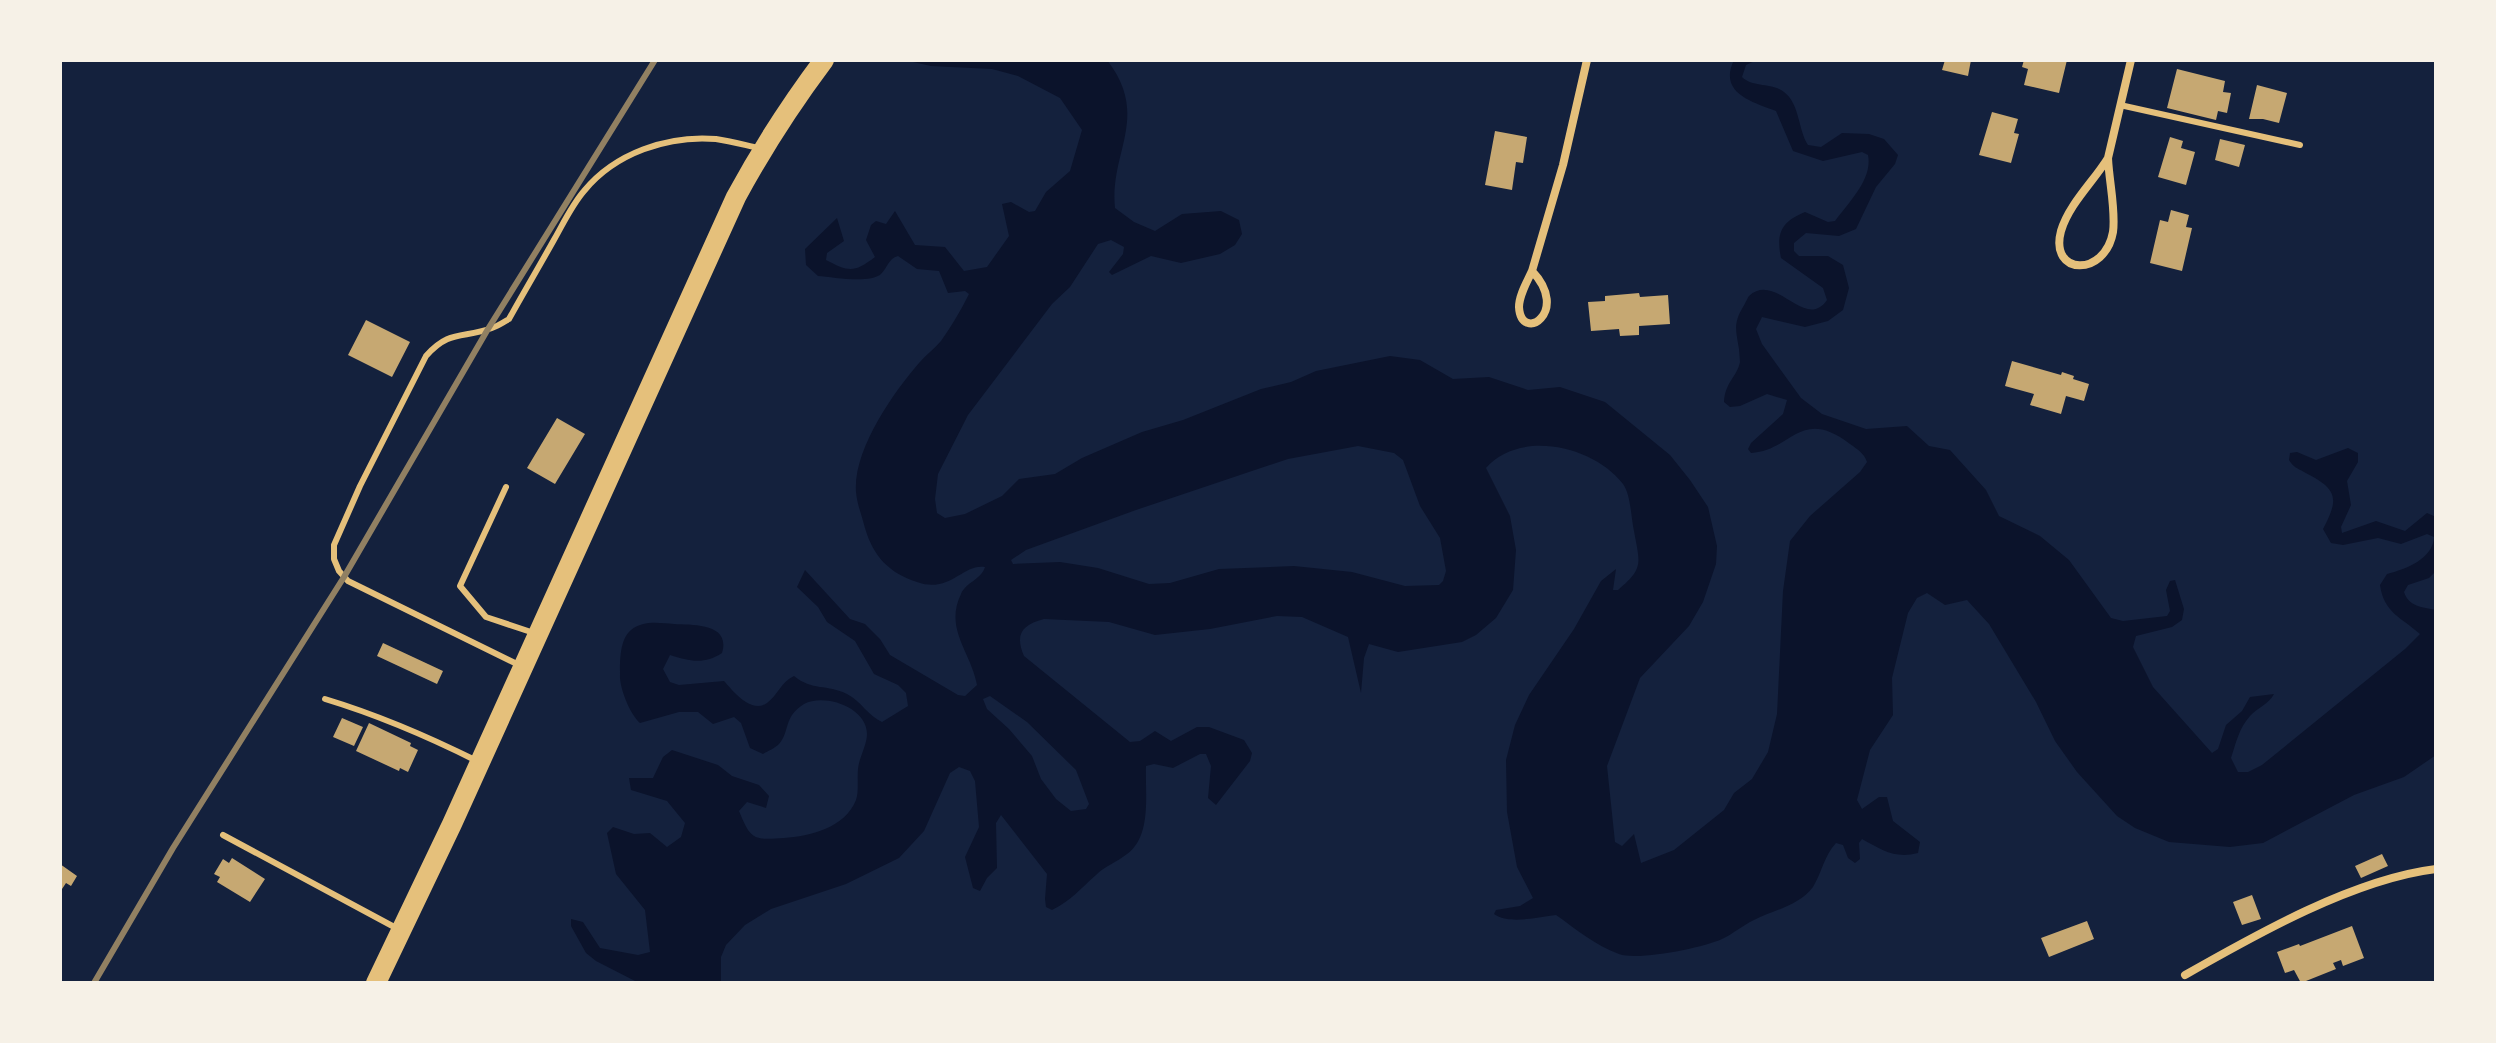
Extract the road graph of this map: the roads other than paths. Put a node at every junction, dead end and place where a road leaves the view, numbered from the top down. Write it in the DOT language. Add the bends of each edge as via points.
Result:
graph roads {
  1 [pos="824,60"];
  2 [pos="1587,60"];
  3 [pos="2131,60"];
  4 [pos="2120,105"];
  5 [pos="2300,145"];
  6 [pos="762,149"];
  7 [pos="2108,158"];
  8 [pos="1532,271"];
  9 [pos="506,487"];
  10 [pos="538,634"];
  11 [pos="523,667"];
  12 [pos="325,699"];
  13 [pos="480,762"];
  14 [pos="223,835"];
  15 [pos="2436,869"];
  16 [pos="401,931"];
  17 [pos="2185,975"];
  18 [pos="376,983"];
  1 -- 6 [label="main road"];
  2 -- 8 [label="street"];
  3 -- 4 [label="street"];
  4 -- 5 [label="lane"];
  4 -- 7 [label="street"];
  6 -- 10 [label="main road"];
  6 -- 11 [label="lane" via="689,139 655,145 603,172 569,213 509,319 453,335 426,356 360,486 334,545 334,559 348,581"];
  7 -- 7 [label="street" via="2061,232 2060,246 2072,265 2089,265 2109,246 2114,211"];
  8 -- 8 [label="street" via="1547,296 1547,310 1538,323 1523,319 1519,308"];
  9 -- 10 [label="lane" via="460,586 486,617"];
  10 -- 11 [label="main road"];
  11 -- 13 [label="main road"];
  12 -- 13 [label="lane"];
  13 -- 16 [label="main road"];
  14 -- 16 [label="lane"];
  15 -- 17 [label="street" via="2348,894 2258,934"];
  16 -- 18 [label="main road"];
}
